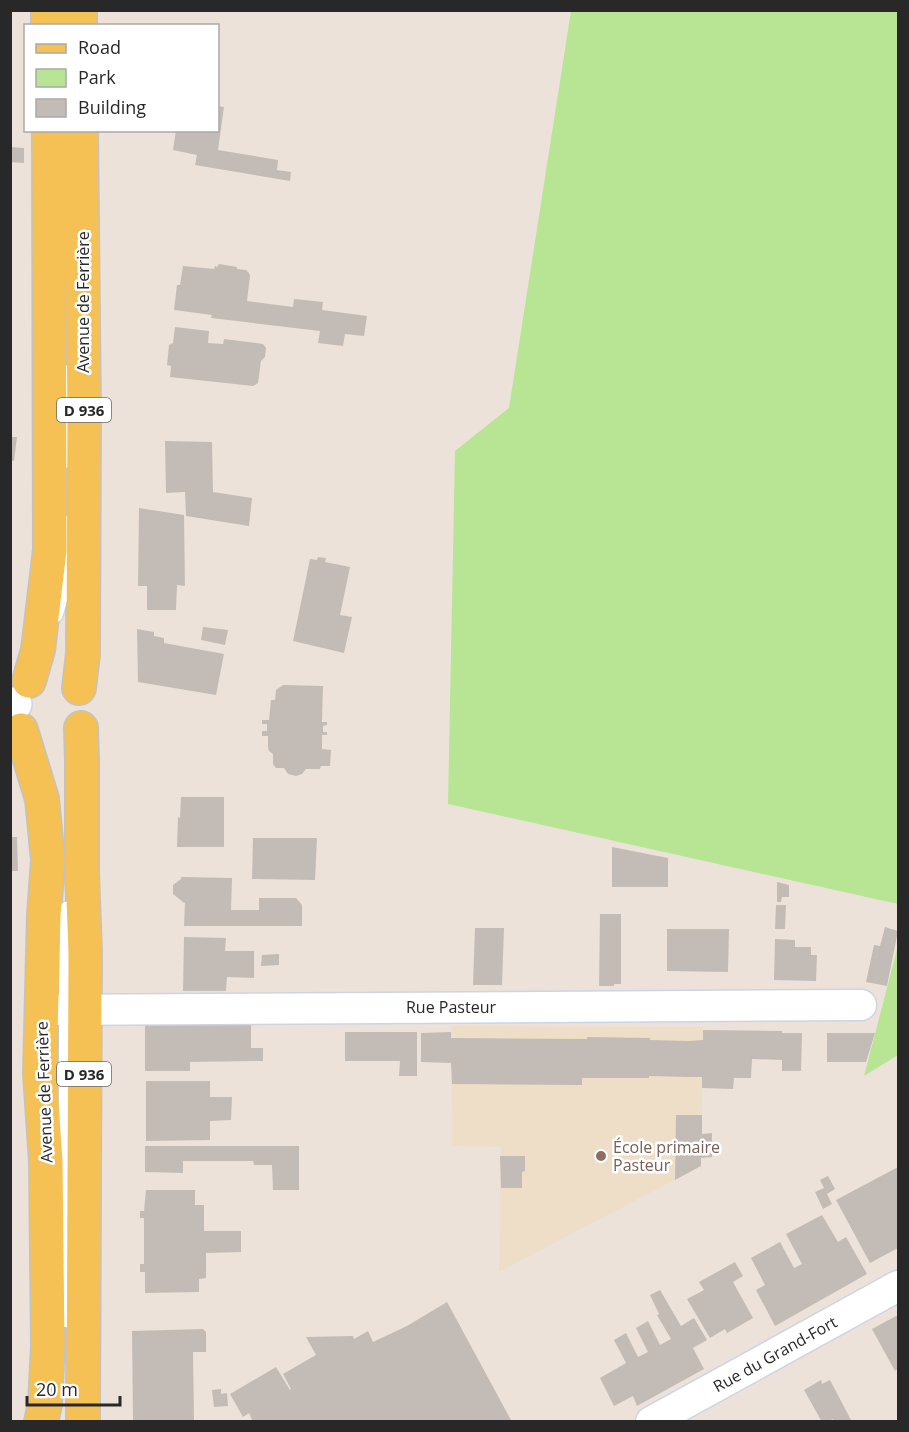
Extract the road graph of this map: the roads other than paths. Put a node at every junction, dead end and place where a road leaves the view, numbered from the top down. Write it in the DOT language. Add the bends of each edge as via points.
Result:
graph roads {
  1 [pos="49,132"];
  2 [pos="81,132"];
  3 [pos="67,353"];
  4 [pos="68,480"];
  5 [pos="68,514"];
  6 [pos="38,650"];
  7 [pos="79,688"];
  8 [pos="19,705"];
  9 [pos="72,748"];
  10 [pos="68,813"];
  11 [pos="67,899"];
  12 [pos="861,1005"];
  13 [pos="65,1010"];
  14 [pos="898,1286"];
  15 [pos="67,1335"];
  16 [pos="41,1422"];
  17 [pos="83,1422"];
  18 [pos="651,1422"];
  1 -- 6 [label="main road, Avenue de Ferrière / D 936" via="50,550"];
  2 -- 7 [label="main road, Avenue de Ferrière / D 936" via="84,436 83,654"];
  3 -- 4 [label="lane"];
  5 -- 6 [label="lane" via="63,589 52,627"];
  6 -- 8 [label="main road, Avenue de Ferrière / D 936"];
  7 -- 8 [label="main road" via="61,675 39,676"];
  7 -- 9 [label="main road" via="85,718"];
  8 -- 9 [label="main road" via="29,738 39,744 61,743"];
  8 -- 13 [label="main road, Avenue de Ferrière / D 936" via="42,799 48,860 44,915"];
  9 -- 10 [label="lane"];
  9 -- 13 [label="main road, Avenue de Ferrière / D 936" via="82,761 85,953"];
  11 -- 13 [label="lane"];
  12 -- 13 [label="street, Rue Pasteur"];
  13 -- 15 [label="lane"];
  13 -- 16 [label="main road, Avenue de Ferrière / D 936" via="40,1074 46,1162 48,1346"];
  13 -- 17 [label="main road, Avenue de Ferrière / D 936"];
  14 -- 18 [label="street, Rue du Grand-Fort"];
}
